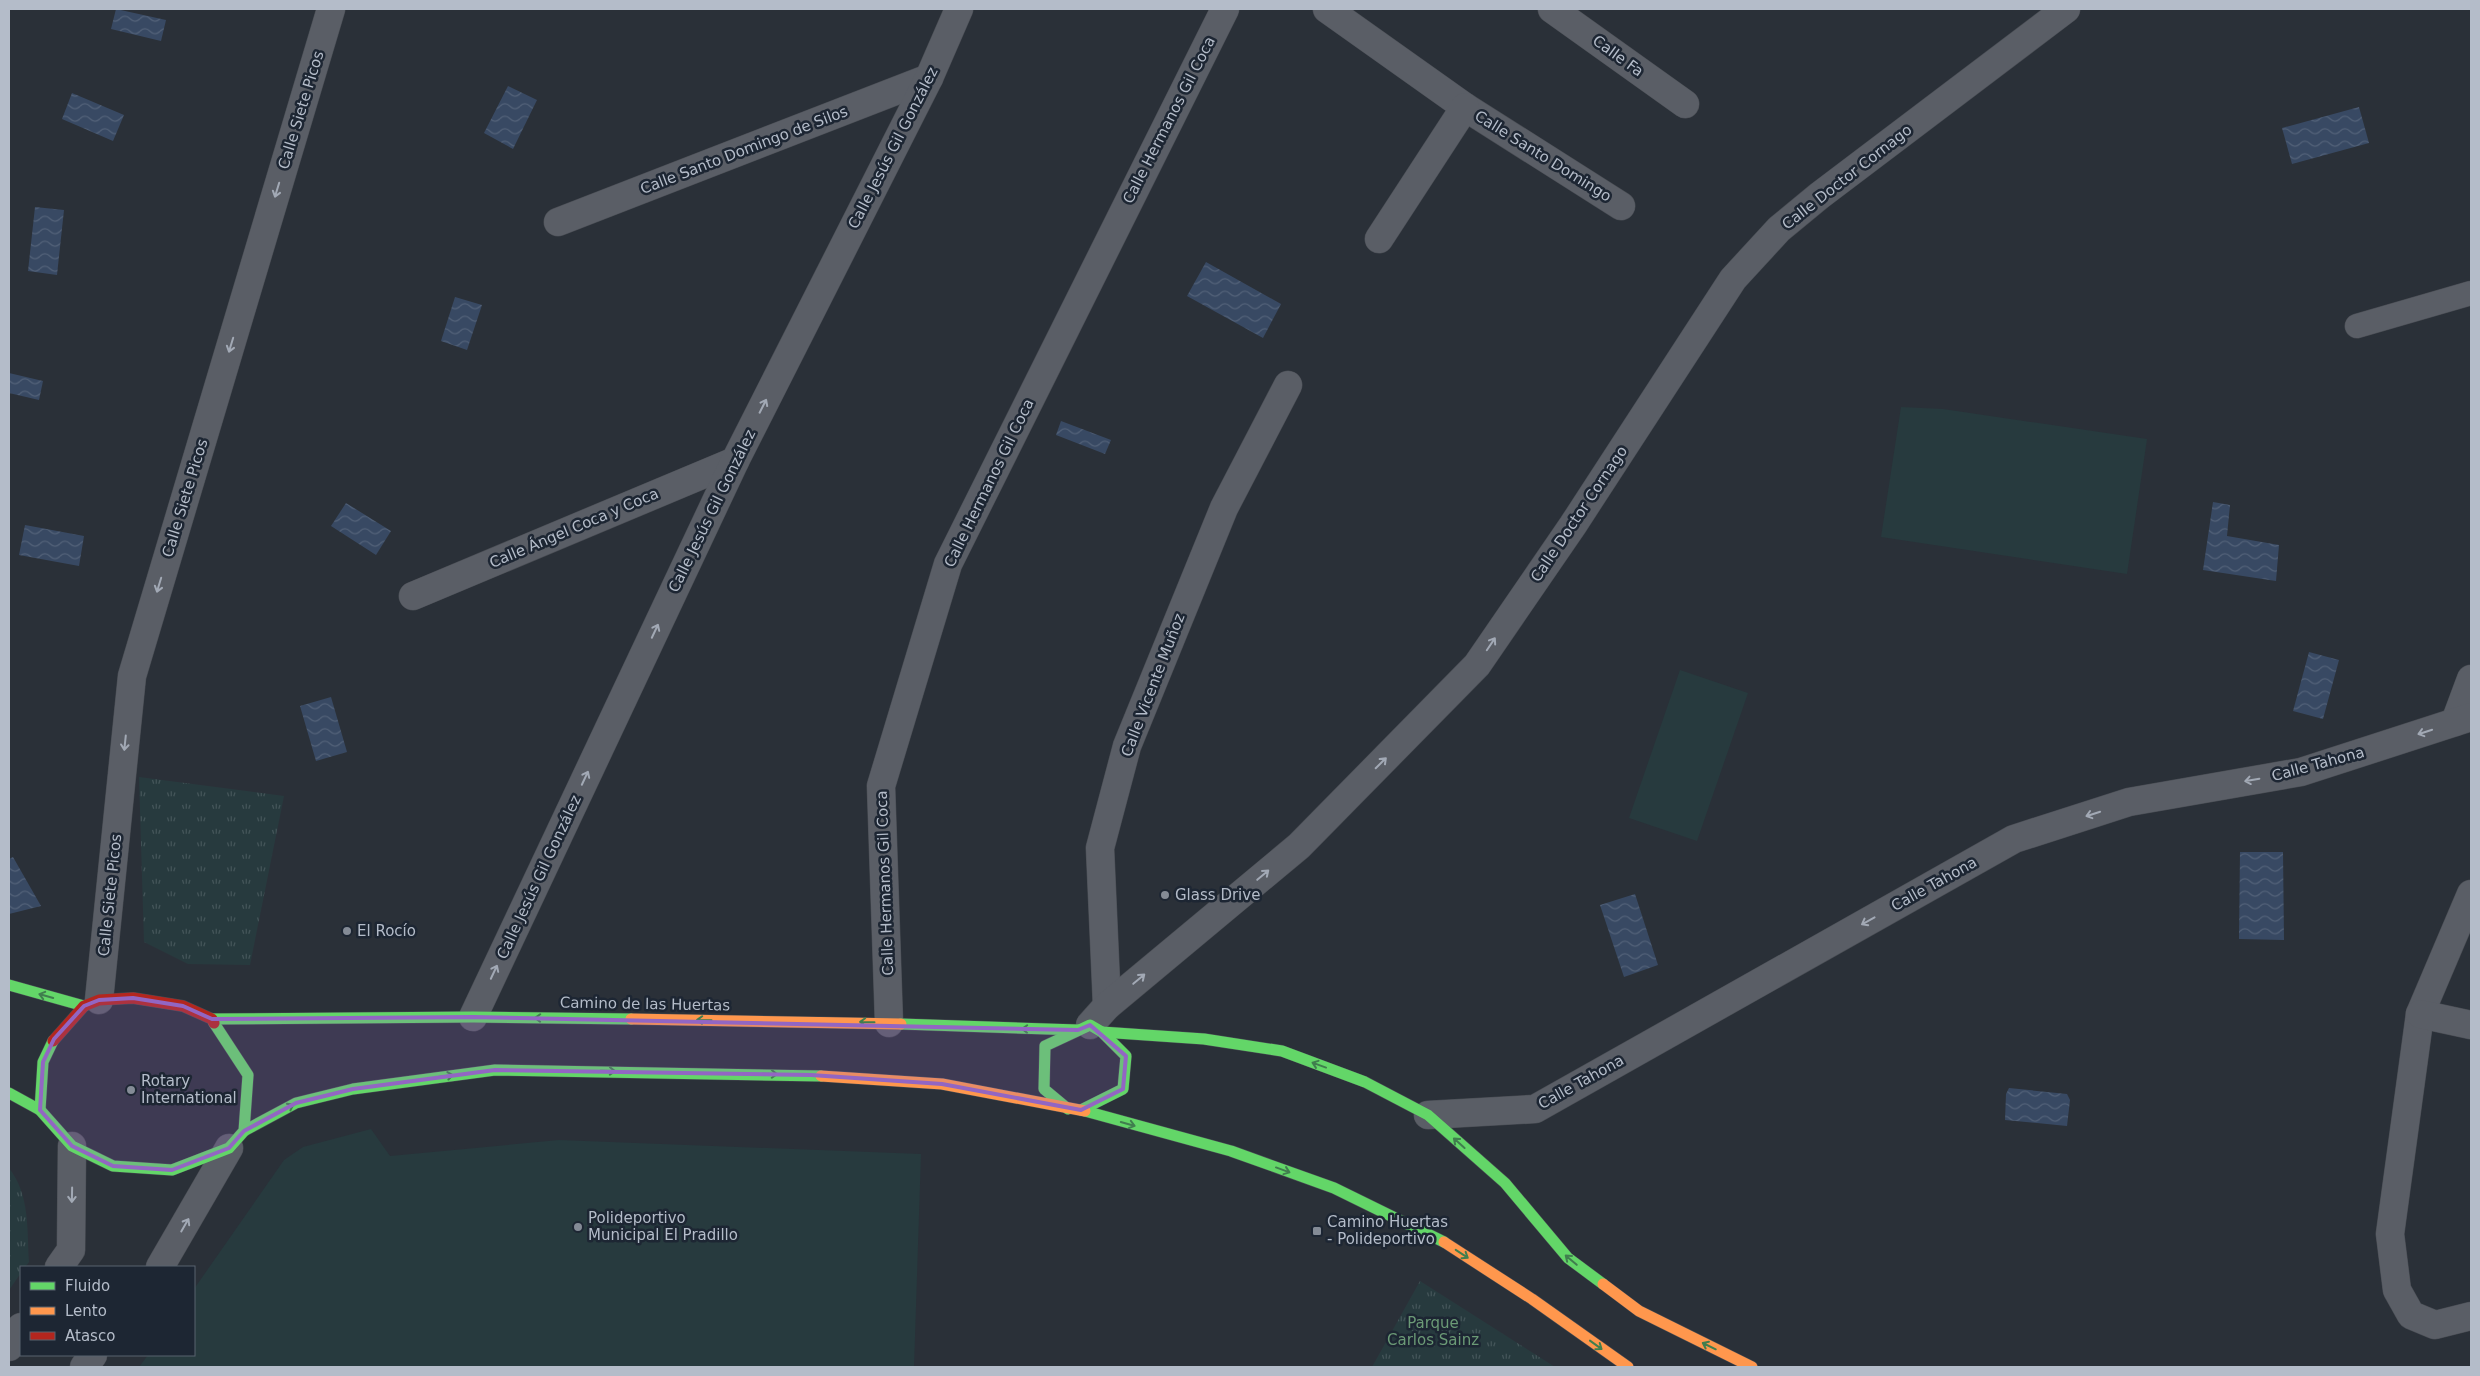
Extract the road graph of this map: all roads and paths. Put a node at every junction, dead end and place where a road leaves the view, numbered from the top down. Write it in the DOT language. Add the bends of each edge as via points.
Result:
graph roads {
  1 [pos="331,9"];
  2 [pos="959,9"];
  3 [pos="1225,9"];
  4 [pos="1328,9"];
  5 [pos="1552,9"];
  6 [pos="2066,9"];
  7 [pos="929,78"];
  8 [pos="1685,104"];
  9 [pos="1465,107"];
  10 [pos="1622,206"];
  11 [pos="558,222"];
  12 [pos="1379,239"];
  13 [pos="2471,293"];
  14 [pos="2357,326"];
  15 [pos="1288,385"];
  16 [pos="735,461"];
  17 [pos="413,596"];
  18 [pos="2471,679"];
  19 [pos="2463,720"];
  20 [pos="2471,894"];
  21 [pos="9,985"];
  22 [pos="91,1003"];
  23 [pos="2420,1014"];
  24 [pos="473,1017"];
  25 [pos="212,1019"];
  26 [pos="889,1023"];
  27 [pos="1094,1023"];
  28 [pos="2471,1026"];
  29 [pos="9,1093"];
  30 [pos="1068,1109"];
  31 [pos="40,1110"];
  32 [pos="1081,1110"];
  33 [pos="1428,1115"];
  34 [pos="236,1139"];
  35 [pos="72,1146"];
  36 [pos="61,1266"];
  37 [pos="161,1266"];
  38 [pos="2471,1316"];
  39 [pos="20,1329"];
  40 [pos="9,1347"];
  41 [pos="92,1356"];
  42 [pos="84,1367"];
  43 [pos="1628,1367"];
  44 [pos="1752,1367"];
  1 -- 22 [label="street, Calle Siete Picos, one-way" via="132,676"];
  2 -- 7 [label="street, Calle Jesús Gil González"];
  3 -- 26 [label="street, Calle Hermanos Gil Coca" via="948,564 881,786"];
  4 -- 9 [label="street, Calle Santo Domingo"];
  5 -- 8 [label="street, Calle Fa"];
  27 -- 6 [label="street, Calle Doctor Cornago, one-way" via="1299,846 1477,665 1573,525 1733,279 1779,229"];
  7 -- 11 [label="street, Calle Santo Domingo de Silos"];
  16 -- 7 [label="street, Calle Jesús Gil González, one-way"];
  9 -- 10 [label="street, Calle Santo Domingo"];
  9 -- 12 [label="street, Calle Santo Domingo"];
  13 -- 14 [label="lane"];
  15 -- 27 [label="street, Calle Vicente Muñoz" via="1224,508 1127,746 1100,848"];
  16 -- 17 [label="street, Calle Ángel Coca y Coca"];
  24 -- 16 [label="street, Calle Jesús Gil González, one-way"];
  18 -- 19 [label="street"];
  19 -- 33 [label="street, Calle Tahona, one-way" via="2301,772 2129,802 2014,839 1535,1109"];
  20 -- 23 [label="street"];
  22 -- 21 [label="main road, one-way"];
  22 -- 25 [label="main road" via="133,998 183,1006"];
  22 -- 31 [label="main road" via="54,1039 43,1062"];
  23 -- 28 [label="street"];
  23 -- 38 [label="street" via="2390,1234 2396,1290 2411,1315 2435,1325"];
  24 -- 25 [label="main road, Camino de las Huertas"];
  26 -- 24 [label="main road, Camino de las Huertas, one-way"];
  25 -- 34 [label="main road" via="248,1074"];
  27 -- 26 [label="main road, Camino de las Huertas, one-way"];
  27 -- 30 [label="main road" via="1045,1046 1044,1090"];
  27 -- 32 [label="main road" via="1126,1056 1123,1089"];
  33 -- 27 [label="main road, Camino de las Huertas, one-way" via="1365,1082 1282,1052"];
  29 -- 31 [label="main road"];
  30 -- 32 [label="main road"];
  34 -- 30 [label="main road, one-way" via="296,1103 353,1089 495,1070 848,1077 942,1084"];
  31 -- 35 [label="main road"];
  32 -- 43 [label="main road, one-way" via="1232,1151 1334,1188 1444,1242"];
  44 -- 33 [label="main road, Camino de las Huertas, one-way" via="1639,1311 1568,1258 1505,1183"];
  34 -- 35 [label="main road" via="172,1170 113,1166"];
  37 -- 34 [label="street, one-way"];
  35 -- 36 [label="street, one-way" via="70,1250"];
  39 -- 40 [label="street"];
  41 -- 42 [label="street"];
}
